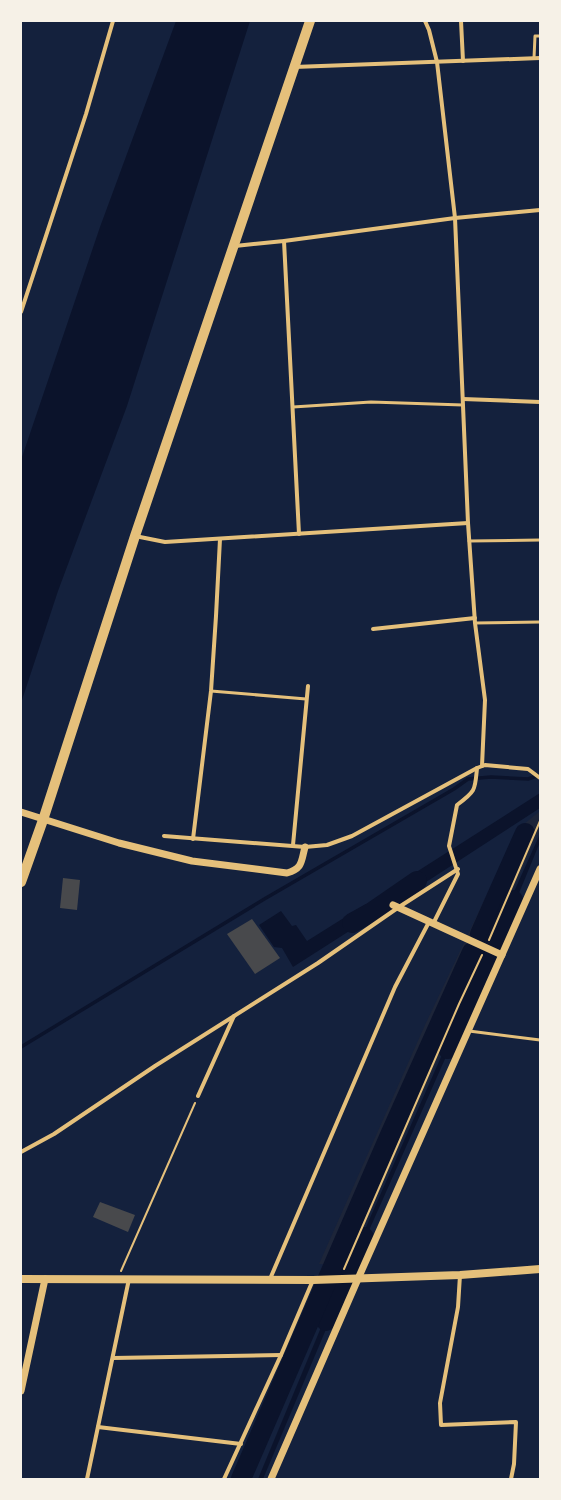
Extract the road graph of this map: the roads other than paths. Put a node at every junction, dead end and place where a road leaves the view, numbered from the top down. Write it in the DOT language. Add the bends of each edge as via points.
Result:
graph roads {
  1 [pos="113,21"];
  2 [pos="310,21"];
  3 [pos="425,21"];
  4 [pos="461,21"];
  5 [pos="540,36"];
  6 [pos="534,58"];
  7 [pos="540,58"];
  8 [pos="463,61"];
  9 [pos="436,62"];
  10 [pos="294,67"];
  11 [pos="540,210"];
  12 [pos="455,218"];
  13 [pos="284,241"];
  14 [pos="233,246"];
  15 [pos="21,312"];
  16 [pos="463,399"];
  17 [pos="540,402"];
  18 [pos="463,405"];
  19 [pos="293,407"];
  20 [pos="468,523"];
  21 [pos="299,534"];
  22 [pos="135,536"];
  23 [pos="220,539"];
  24 [pos="540,540"];
  25 [pos="469,541"];
  26 [pos="475,620"];
  27 [pos="540,622"];
  28 [pos="373,629"];
  29 [pos="308,686"];
  30 [pos="210,691"];
  31 [pos="306,699"];
  32 [pos="480,767"];
  33 [pos="540,778"];
  34 [pos="21,812"];
  35 [pos="43,820"];
  36 [pos="164,836"];
  37 [pos="193,839"];
  38 [pos="293,845"];
  39 [pos="305,847"];
  40 [pos="540,868"];
  41 [pos="458,869"];
  42 [pos="21,882"];
  43 [pos="396,906"];
  44 [pos="431,923"];
  45 [pos="502,955"];
  46 [pos="234,1016"];
  47 [pos="469,1031"];
  48 [pos="540,1040"];
  49 [pos="198,1096"];
  50 [pos="21,1152"];
  51 [pos="540,1269"];
  52 [pos="460,1274"];
  53 [pos="21,1278"];
  54 [pos="45,1279"];
  55 [pos="129,1279"];
  56 [pos="270,1279"];
  57 [pos="354,1279"];
  58 [pos="315,1280"];
  59 [pos="281,1355"];
  60 [pos="113,1358"];
  61 [pos="21,1391"];
  62 [pos="98,1427"];
  63 [pos="240,1444"];
  64 [pos="87,1479"];
  65 [pos="224,1479"];
  66 [pos="271,1479"];
  67 [pos="511,1479"];
  1 -- 15 [label="street" via="81,129"];
  2 -- 10 [label="main road"];
  3 -- 9 [label="street"];
  4 -- 8 [label="street"];
  5 -- 6 [label="lane" via="535,36"];
  6 -- 7 [label="street"];
  6 -- 8 [label="street"];
  8 -- 9 [label="street"];
  9 -- 10 [label="street"];
  9 -- 12 [label="street"];
  10 -- 14 [label="main road"];
  11 -- 12 [label="street"];
  12 -- 13 [label="street"];
  12 -- 16 [label="street"];
  13 -- 14 [label="street"];
  13 -- 19 [label="street"];
  14 -- 22 [label="main road"];
  16 -- 17 [label="street"];
  16 -- 18 [label="street"];
  18 -- 19 [label="lane" via="371,402"];
  18 -- 20 [label="street"];
  19 -- 21 [label="street"];
  20 -- 21 [label="street"];
  20 -- 25 [label="street"];
  21 -- 23 [label="street"];
  22 -- 23 [label="street" via="165,542"];
  22 -- 35 [label="main road"];
  23 -- 30 [label="street"];
  24 -- 25 [label="lane"];
  25 -- 26 [label="street"];
  26 -- 27 [label="lane"];
  26 -- 28 [label="street"];
  26 -- 32 [label="street" via="485,700"];
  29 -- 31 [label="street"];
  30 -- 31 [label="lane"];
  30 -- 37 [label="street"];
  31 -- 38 [label="street"];
  32 -- 33 [label="street" via="485,765 528,769"];
  32 -- 39 [label="street" via="352,836 327,845"];
  32 -- 41 [label="street" via="475,789 457,805 449,846"];
  34 -- 35 [label="street"];
  35 -- 39 [label="street" via="119,843 192,861 287,873 296,871 300,866"];
  35 -- 42 [label="main road"];
  36 -- 37 [label="street"];
  37 -- 38 [label="street"];
  38 -- 39 [label="street"];
  40 -- 45 [label="street"];
  41 -- 43 [label="street"];
  41 -- 44 [label="street" via="458,874"];
  43 -- 44 [label="street"];
  43 -- 46 [label="street" via="318,963"];
  44 -- 45 [label="street"];
  44 -- 56 [label="street" via="395,987"];
  45 -- 47 [label="street"];
  46 -- 49 [label="street"];
  46 -- 50 [label="street" via="54,1134"];
  47 -- 48 [label="lane"];
  47 -- 57 [label="street"];
  51 -- 52 [label="main road"];
  52 -- 57 [label="main road"];
  52 -- 67 [label="street" via="458,1307 440,1403 441,1425 516,1422"];
  53 -- 54 [label="main road"];
  54 -- 55 [label="main road"];
  54 -- 61 [label="street"];
  55 -- 56 [label="main road"];
  55 -- 60 [label="street"];
  56 -- 58 [label="main road"];
  57 -- 58 [label="main road"];
  57 -- 66 [label="street"];
  58 -- 59 [label="street"];
  59 -- 60 [label="street"];
  59 -- 63 [label="street"];
  60 -- 62 [label="street"];
  62 -- 63 [label="street"];
  62 -- 64 [label="street"];
  63 -- 65 [label="street"];
}
